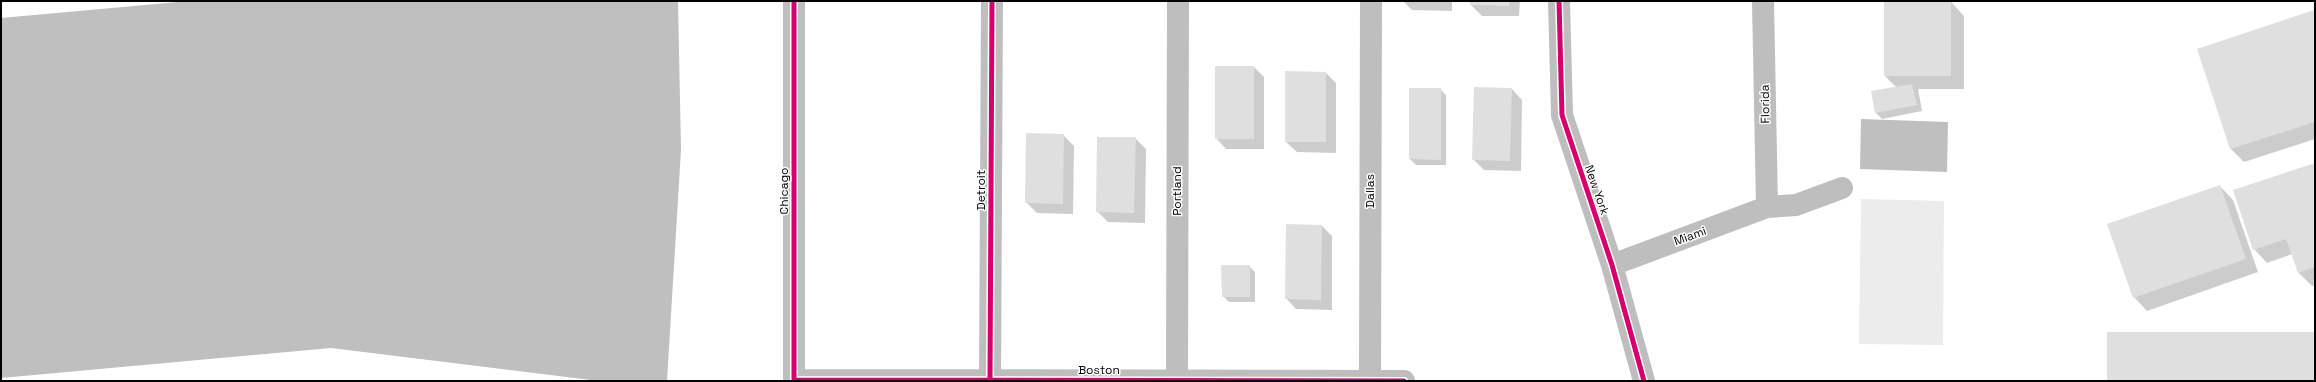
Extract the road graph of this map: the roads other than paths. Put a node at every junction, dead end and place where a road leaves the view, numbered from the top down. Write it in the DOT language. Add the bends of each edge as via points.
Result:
graph roads {
  1 [pos="794,1"];
  2 [pos="992,1"];
  3 [pos="1178,1"];
  4 [pos="1371,1"];
  5 [pos="1559,1"];
  6 [pos="1763,1"];
  7 [pos="1842,188"];
  8 [pos="1767,207"];
  9 [pos="1612,264"];
  10 [pos="794,380"];
  11 [pos="990,380"];
  12 [pos="1177,380"];
  13 [pos="1370,380"];
  14 [pos="1404,381"];
  15 [pos="1644,381"];
  1 -- 10 [label="street, Chicago"];
  2 -- 11 [label="street, Detroit"];
  3 -- 12 [label="street, Portland"];
  4 -- 13 [label="street, Dallas"];
  5 -- 9 [label="street, New York" via="1562,115"];
  6 -- 8 [label="street, Florida"];
  7 -- 8 [label="street, Miami" via="1796,205"];
  8 -- 9 [label="street, Miami"];
  9 -- 15 [label="street, New York"];
  10 -- 11 [label="street, Boston"];
  11 -- 12 [label="street, Boston"];
  12 -- 13 [label="street, Boston"];
  13 -- 14 [label="street, Boston"];
}
